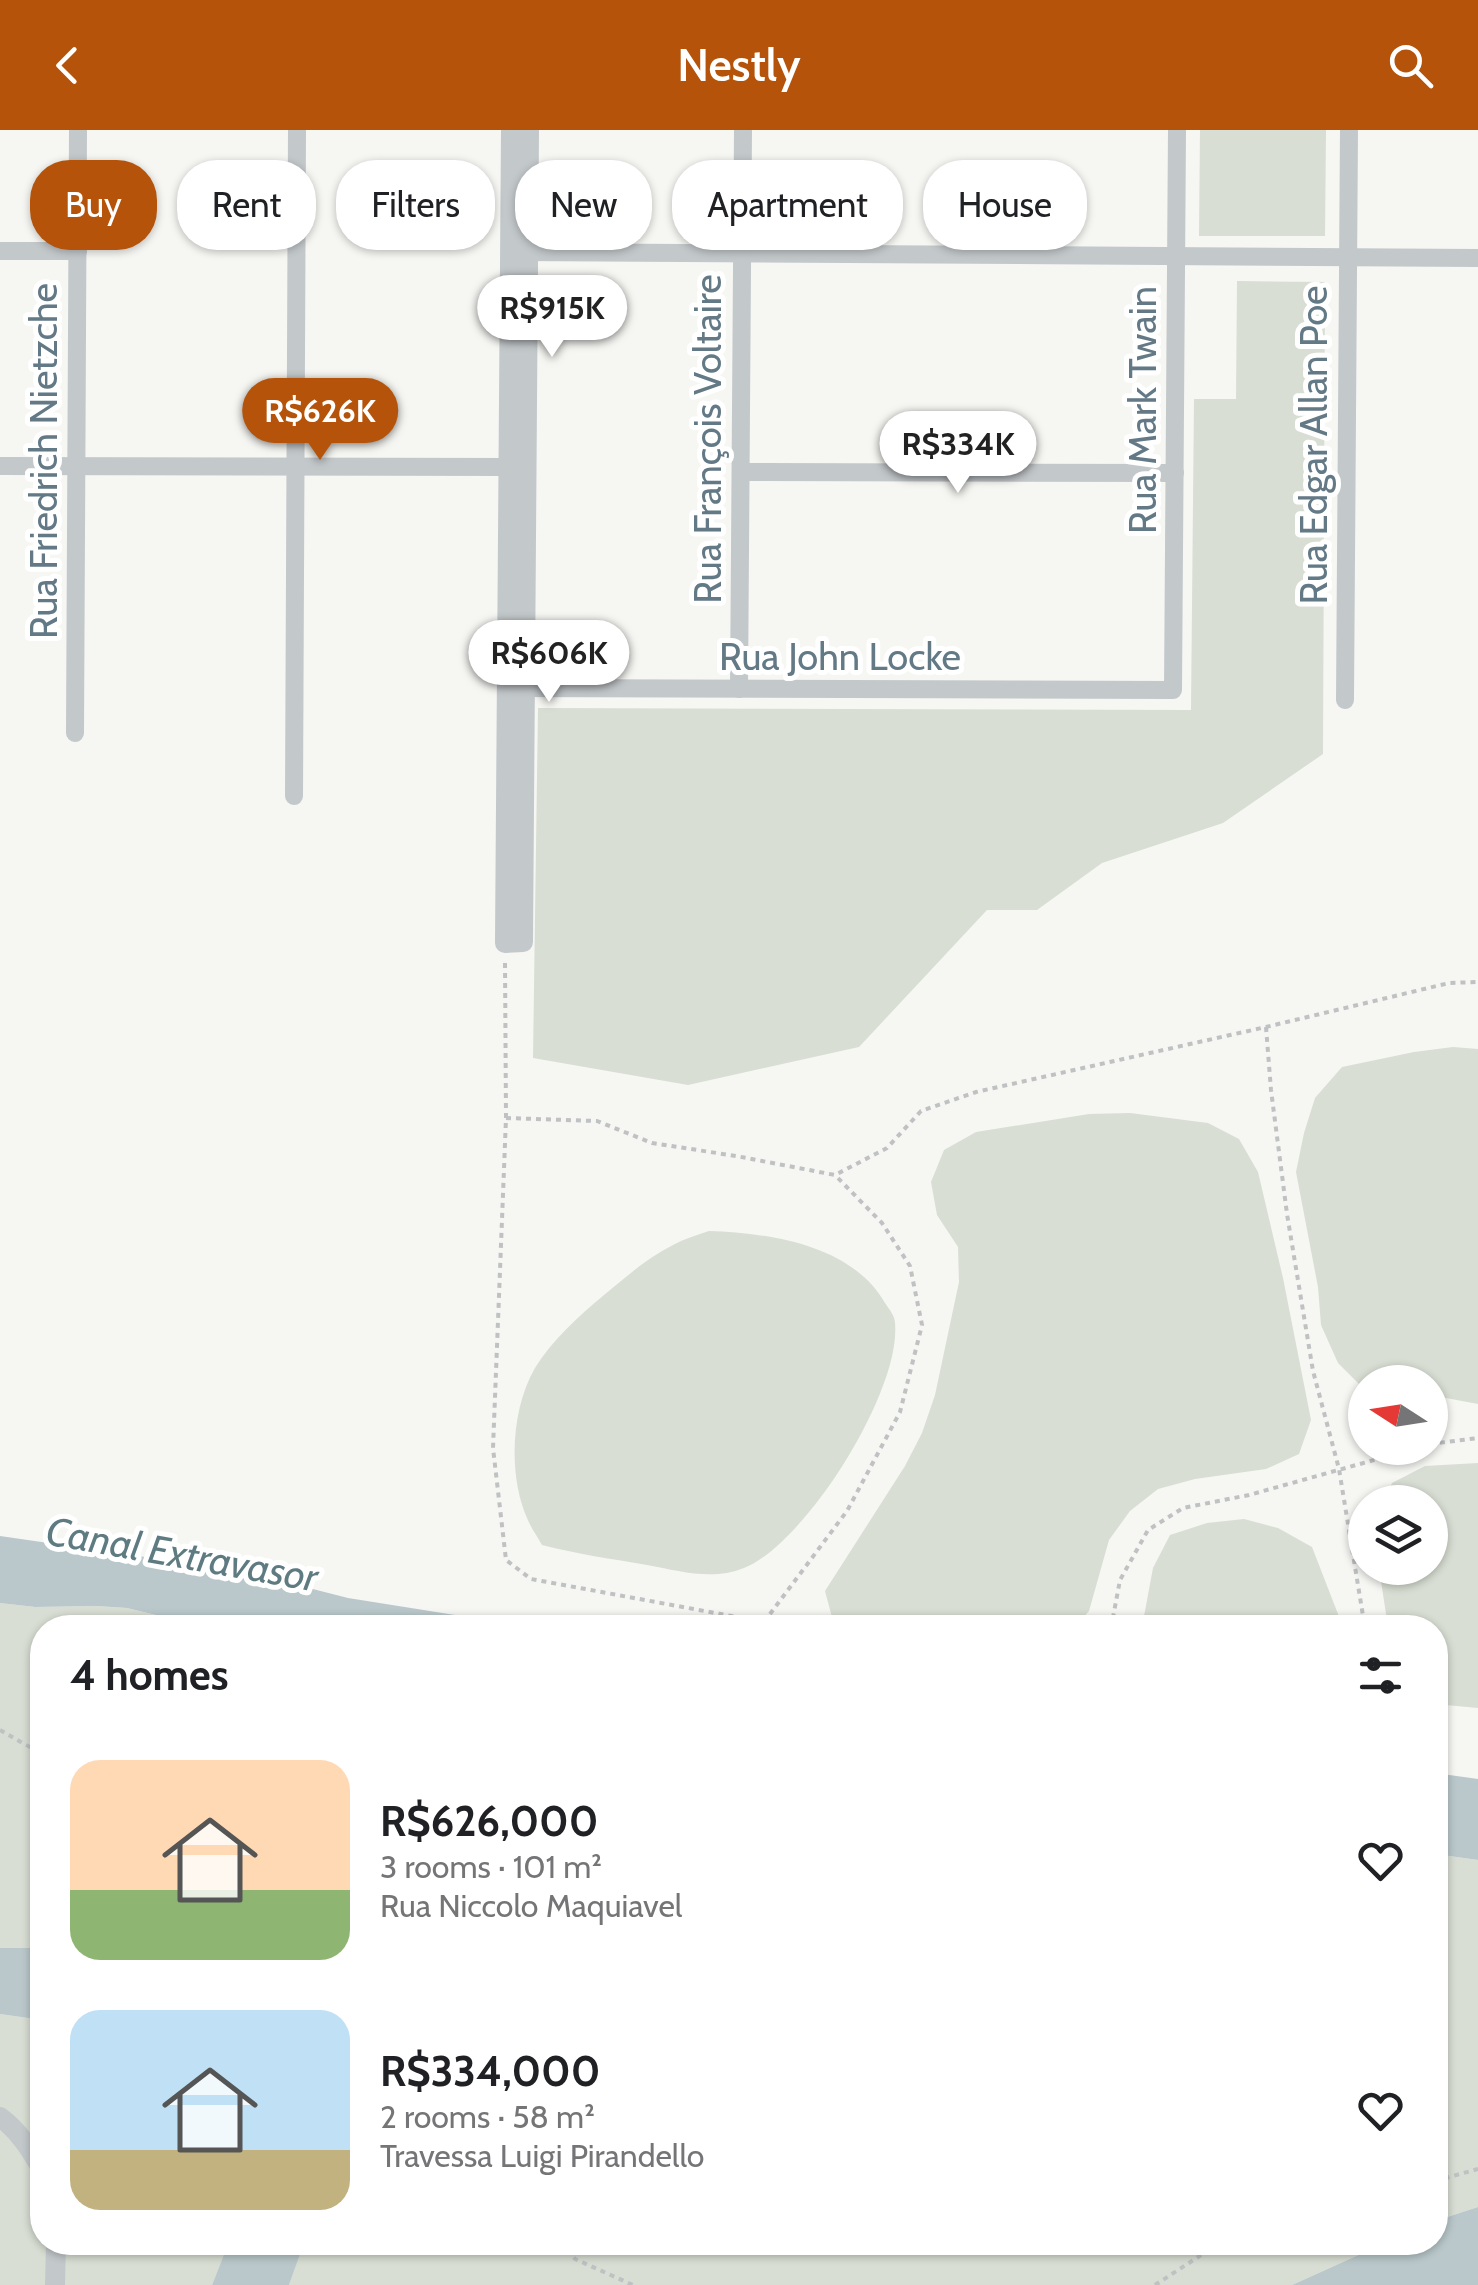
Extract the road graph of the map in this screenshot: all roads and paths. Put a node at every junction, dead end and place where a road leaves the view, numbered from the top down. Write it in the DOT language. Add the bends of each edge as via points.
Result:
graph roads {
  1 [pos="78,130"];
  2 [pos="297,130"];
  3 [pos="511,130"];
  4 [pos="529,130"];
  5 [pos="743,130"];
  6 [pos="1177,130"];
  7 [pos="1349,130"];
  8 [pos="0,250"];
  9 [pos="78,251"];
  10 [pos="519,252"];
  11 [pos="742,253"];
  12 [pos="1176,256"];
  13 [pos="1348,257"];
  14 [pos="1478,258"];
  15 [pos="0,466"];
  16 [pos="76,466"];
  17 [pos="296,467"];
  18 [pos="518,467"];
  19 [pos="741,472"];
  20 [pos="1175,474"];
  21 [pos="516,688"];
  22 [pos="740,689"];
  23 [pos="1173,690"];
  24 [pos="1345,700"];
  25 [pos="75,733"];
  26 [pos="294,796"];
  27 [pos="505,943"];
  28 [pos="1478,982"];
  29 [pos="1266,1027"];
  30 [pos="506,1118"];
  31 [pos="835,1175"];
  32 [pos="1478,1438"];
  33 [pos="1448,1442"];
  34 [pos="1354,1465"];
  35 [pos="1339,1469"];
  36 [pos="725,1615"];
  37 [pos="769,1615"];
  38 [pos="1113,1615"];
  39 [pos="1363,1615"];
  40 [pos="0,1730"];
  41 [pos="30,1747"];
  42 [pos="0,2117"];
  43 [pos="30,2148"];
  44 [pos="1478,2169"];
  45 [pos="1448,2177"];
  46 [pos="56,2255"];
  47 [pos="572,2255"];
  48 [pos="1201,2255"];
  49 [pos="55,2285"];
  50 [pos="632,2285"];
  51 [pos="1155,2285"];
  1 -- 9 [label="street, Rua Friedrich Nietzche"];
  2 -- 17 [label="street"];
  3 -- 10 [label="street"];
  4 -- 10 [label="street"];
  5 -- 11 [label="street, Rua François Voltaire"];
  6 -- 12 [label="street, Rua Mark Twain"];
  7 -- 13 [label="street, Rua Edgar Allan Poe"];
  8 -- 9 [label="street"];
  9 -- 16 [label="street, Rua Friedrich Nietzche"];
  10 -- 11 [label="street"];
  10 -- 18 [label="street"];
  11 -- 12 [label="street"];
  11 -- 19 [label="street, Rua François Voltaire"];
  12 -- 13 [label="street"];
  12 -- 20 [label="street, Rua Mark Twain"];
  13 -- 14 [label="street"];
  13 -- 24 [label="street, Rua Edgar Allan Poe"];
  15 -- 16 [label="street"];
  16 -- 17 [label="street"];
  16 -- 25 [label="street, Rua Friedrich Nietzche"];
  17 -- 18 [label="street"];
  17 -- 26 [label="street"];
  18 -- 21 [label="street"];
  19 -- 20 [label="street"];
  19 -- 22 [label="street, Rua François Voltaire"];
  20 -- 23 [label="street, Rua Mark Twain"];
  21 -- 22 [label="street, Rua John Locke"];
  21 -- 27 [label="street"];
  22 -- 23 [label="street, Rua John Locke"];
  27 -- 30 [label="path"];
  28 -- 29 [label="path" via="1449,983"];
  29 -- 31 [label="path" via="976,1092 921,1112 887,1148"];
  29 -- 35 [label="path" via="1286,1214 1313,1371"];
  30 -- 31 [label="path" via="597,1121 652,1142"];
  30 -- 36 [label="path" via="492,1448 506,1560 531,1580"];
  31 -- 37 [label="path" via="882,1223 910,1266 922,1324 900,1412 847,1512"];
  32 -- 33 [label="path"];
  34 -- 35 [label="path"];
  35 -- 38 [label="path" via="1184,1508 1148,1530 1120,1580"];
  35 -- 39 [label="path"];
  40 -- 41 [label="path"];
  42 -- 43 [label="street"];
  44 -- 45 [label="path"];
  46 -- 49 [label="street"];
  47 -- 50 [label="path"];
  48 -- 51 [label="path"];
}
